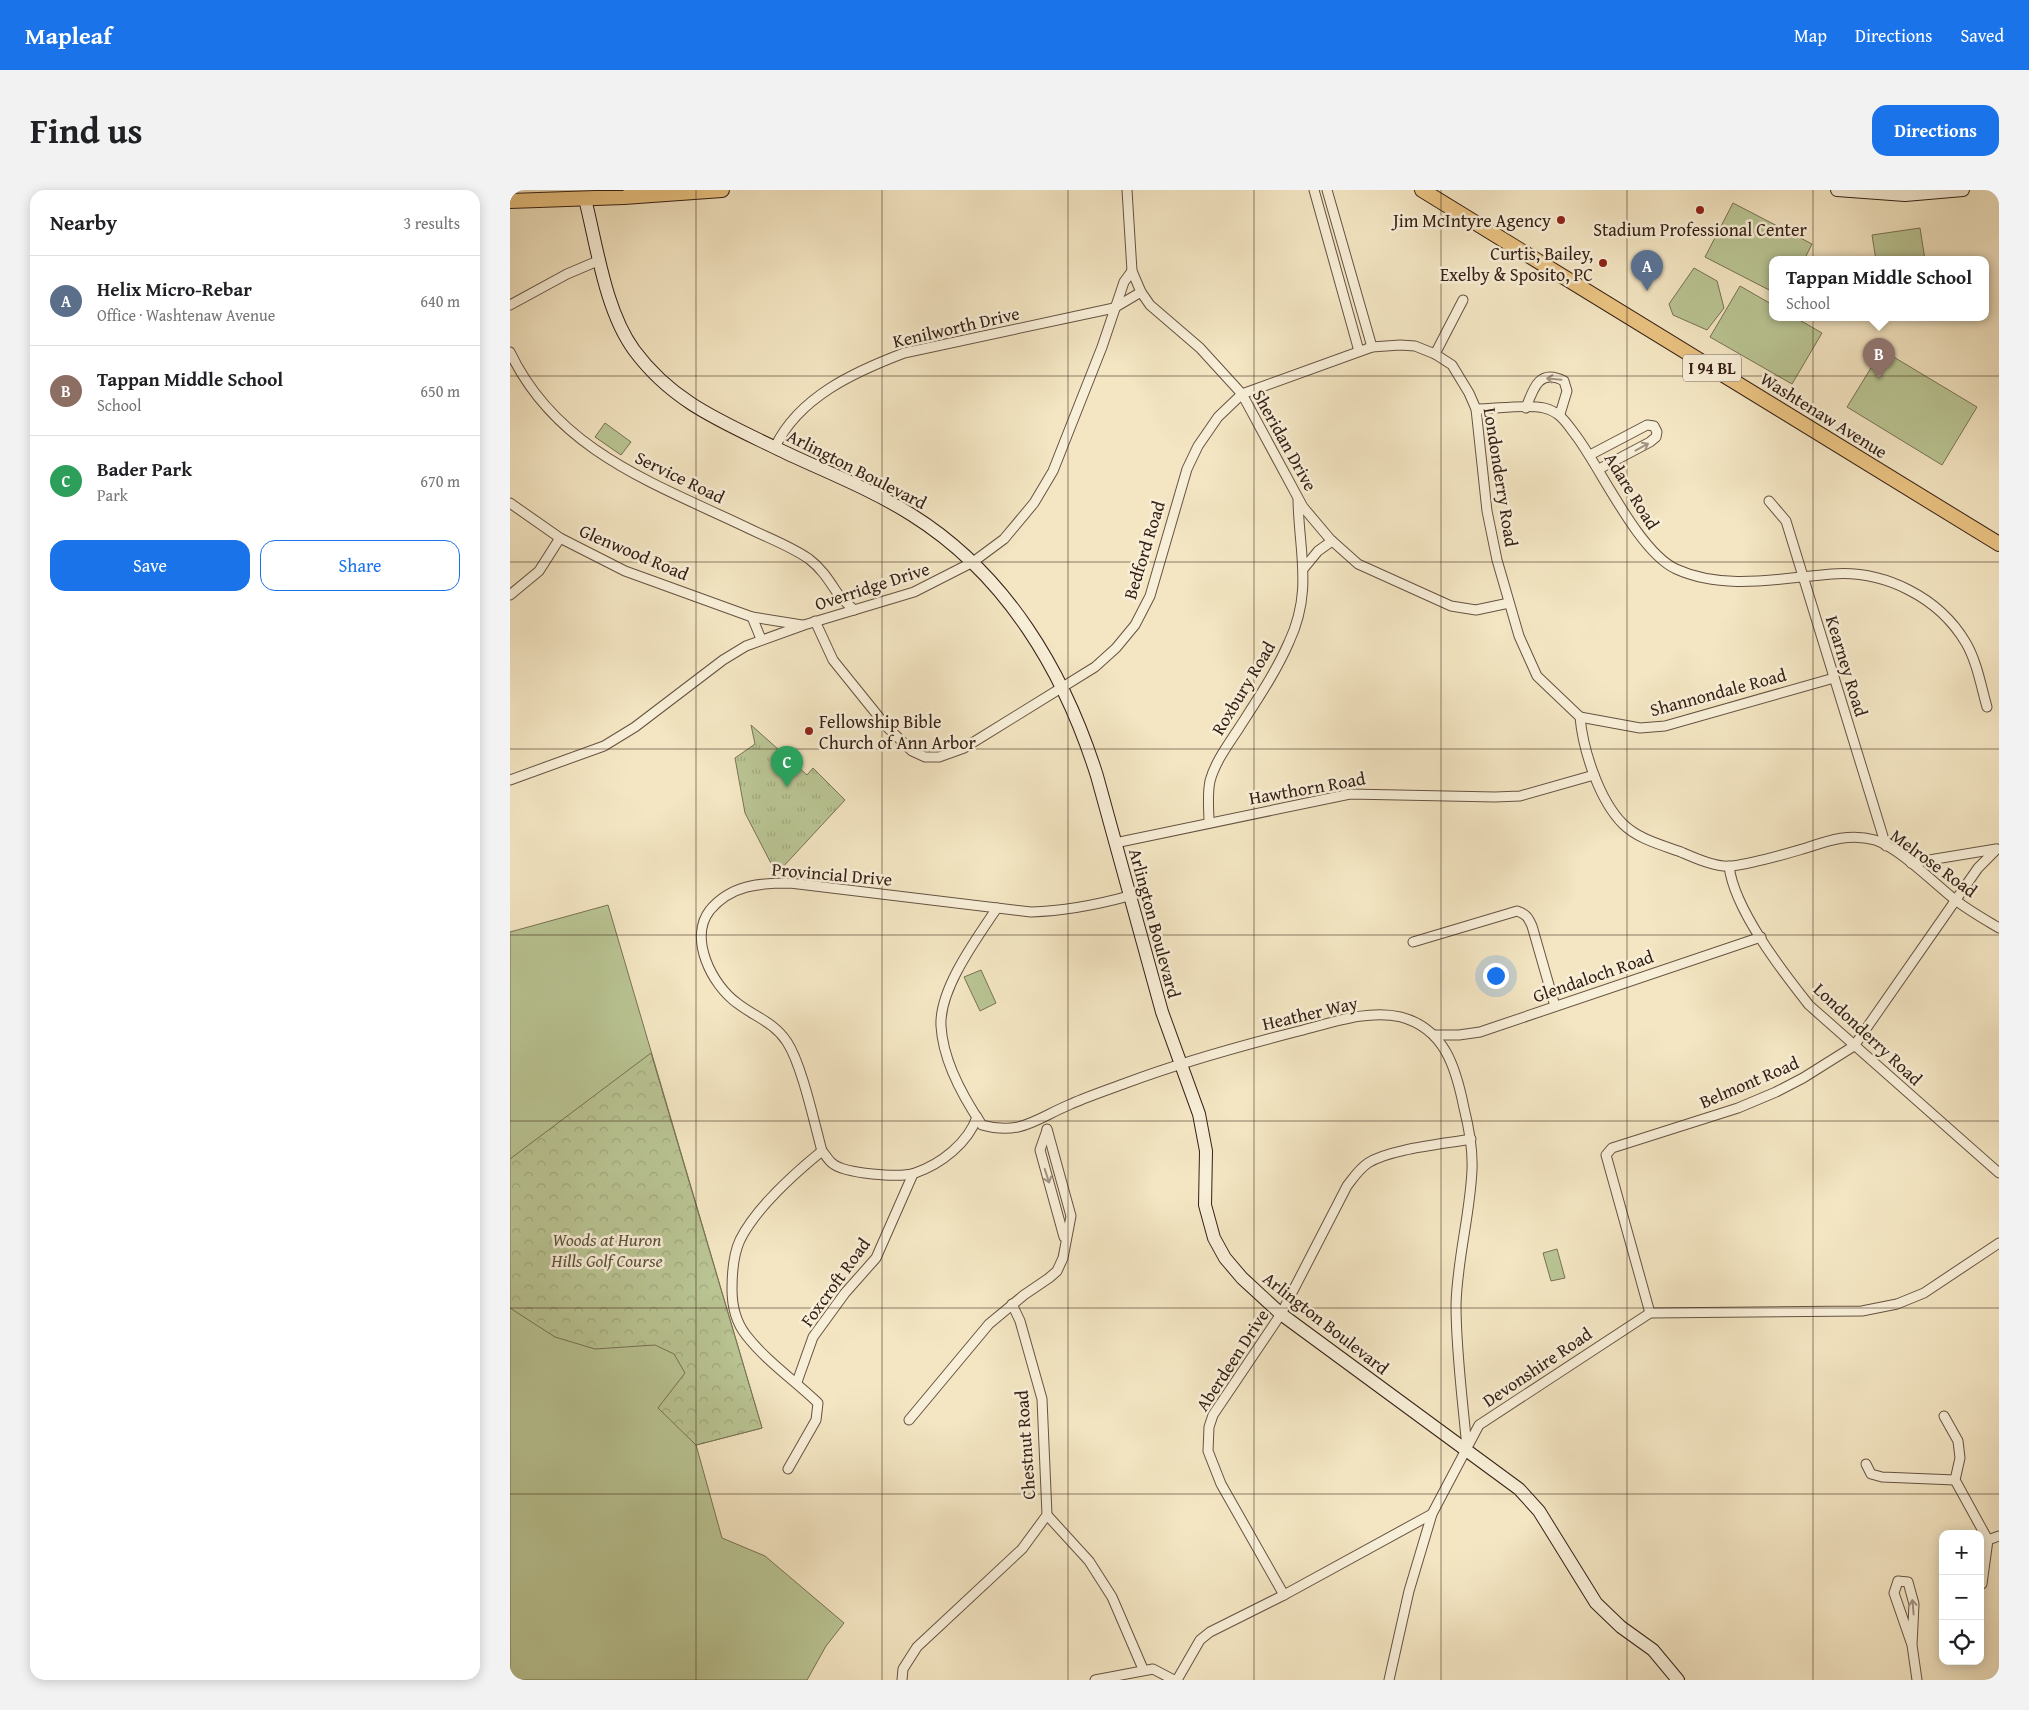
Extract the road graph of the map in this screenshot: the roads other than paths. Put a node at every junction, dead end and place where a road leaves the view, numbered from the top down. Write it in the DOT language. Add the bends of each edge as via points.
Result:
graph roads {
  1 [pos="722,190"];
  2 [pos="1127,190"];
  3 [pos="1314,190"];
  4 [pos="1327,190"];
  5 [pos="1837,190"];
  6 [pos="1963,190"];
  7 [pos="1421,191"];
  8 [pos="586,199"];
  9 [pos="510,201"];
  10 [pos="1340,234"];
  11 [pos="1327,238"];
  12 [pos="600,260"];
  13 [pos="1132,271"];
  14 [pos="1141,292"];
  15 [pos="1463,300"];
  16 [pos="510,305"];
  17 [pos="1114,308"];
  18 [pos="1372,347"];
  19 [pos="1359,351"];
  20 [pos="510,352"];
  21 [pos="1435,354"];
  22 [pos="1242,394"];
  23 [pos="1526,408"];
  24 [pos="1476,409"];
  25 [pos="1560,414"];
  26 [pos="775,447"];
  27 [pos="1590,454"];
  28 [pos="1599,469"];
  29 [pos="1298,497"];
  30 [pos="1769,501"];
  31 [pos="510,502"];
  32 [pos="560,538"];
  33 [pos="1332,541"];
  34 [pos="1999,544"];
  35 [pos="973,562"];
  36 [pos="1304,568"];
  37 [pos="1802,577"];
  38 [pos="510,595"];
  39 [pos="1510,603"];
  40 [pos="854,610"];
  41 [pos="752,617"];
  42 [pos="816,621"];
  43 [pos="804,625"];
  44 [pos="761,639"];
  45 [pos="1834,678"];
  46 [pos="1062,688"];
  47 [pos="1987,707"];
  48 [pos="1580,716"];
  49 [pos="1594,775"];
  50 [pos="510,780"];
  51 [pos="1209,823"];
  52 [pos="1115,843"];
  53 [pos="1886,846"];
  54 [pos="1998,849"];
  55 [pos="1911,863"];
  56 [pos="1729,866"];
  57 [pos="1129,896"];
  58 [pos="1956,900"];
  59 [pos="997,908"];
  60 [pos="1999,928"];
  61 [pos="1761,937"];
  62 [pos="1413,942"];
  63 [pos="1556,1006"];
  64 [pos="1434,1035"];
  65 [pos="1854,1046"];
  66 [pos="1180,1063"];
  67 [pos="977,1117"];
  68 [pos="1048,1117"];
  69 [pos="1047,1129"];
  70 [pos="1470,1139"];
  71 [pos="822,1151"];
  72 [pos="1999,1173"];
  73 [pos="913,1174"];
  74 [pos="1066,1242"];
  75 [pos="1999,1242"];
  76 [pos="1012,1304"];
  77 [pos="1650,1313"];
  78 [pos="1281,1314"];
  79 [pos="797,1382"];
  80 [pos="1944,1416"];
  81 [pos="909,1420"];
  82 [pos="1467,1449"];
  83 [pos="1866,1464"];
  84 [pos="788,1468"];
  85 [pos="1955,1480"];
  86 [pos="1432,1514"];
  87 [pos="1047,1515"];
  88 [pos="1999,1536"];
  89 [pos="1988,1540"];
  90 [pos="1983,1575"];
  91 [pos="1284,1595"];
  92 [pos="1912,1645"];
  93 [pos="1143,1669"];
  94 [pos="902,1680"];
  95 [pos="1096,1680"];
  96 [pos="1175,1680"];
  97 [pos="1389,1680"];
  98 [pos="1678,1680"];
  99 [pos="1916,1680"];
  1 -- 8 [label="main road"];
  2 -- 13 [label="street, Sheridan Drive"];
  3 -- 11 [label="street"];
  4 -- 10 [label="street"];
  5 -- 6 [label="street" via="1906,195"];
  7 -- 34 [label="main road, Washtenaw Avenue / I 94 BL"];
  8 -- 9 [label="main road"];
  8 -- 12 [label="street, Arlington Boulevard"];
  10 -- 11 [label="street"];
  10 -- 18 [label="street"];
  11 -- 19 [label="street"];
  12 -- 16 [label="street"];
  12 -- 26 [label="street, Arlington Boulevard" via="622,329 633,348 665,386 691,405"];
  13 -- 14 [label="street, Sheridan Drive"];
  13 -- 17 [label="street, Overridge Drive"];
  14 -- 17 [label="street, Kenilworth Drive"];
  14 -- 22 [label="street, Sheridan Drive" via="1150,305 1200,348"];
  15 -- 21 [label="street"];
  17 -- 26 [label="street, Kenilworth Drive" via="904,354 879,363 843,381 799,411 783,430"];
  17 -- 35 [label="street, Overridge Drive" via="1053,471 1034,503 1004,539"];
  18 -- 19 [label="street, Londonderry Road"];
  18 -- 21 [label="street, Londonderry Road" via="1415,346"];
  19 -- 22 [label="street, Bedford Road"];
  20 -- 40 [label="street, Service Road" via="516,366 550,412 609,461 789,547 827,575 836,593"];
  21 -- 24 [label="street, Londonderry Road" via="1452,365"];
  22 -- 29 [label="street, Sheridan Drive"];
  22 -- 46 [label="street, Bedford Road" via="1218,416 1187,469 1150,596 1135,625 1095,667"];
  23 -- 24 [label="street"];
  23 -- 25 [label="street" via="1543,408"];
  25 -- 23 [label="street, one-way" via="1567,391 1564,381 1557,377 1539,380"];
  24 -- 39 [label="street, Londonderry Road" via="1487,511"];
  25 -- 27 [label="street, Adare Road"];
  26 -- 35 [label="street, Arlington Boulevard" via="910,514"];
  27 -- 28 [label="street, Adare Road"];
  28 -- 27 [label="street, one-way" via="1650,442 1656,437 1654,426 1647,425"];
  28 -- 37 [label="street, Adare Road" via="1645,542 1673,567 1693,576 1728,580 1773,581"];
  29 -- 33 [label="street, Sheridan Drive"];
  29 -- 36 [label="street, Roxbury Road"];
  30 -- 37 [label="street, Kearney Road" via="1786,521"];
  31 -- 32 [label="street, Glenwood Road"];
  32 -- 38 [label="street" via="539,571"];
  32 -- 41 [label="street, Glenwood Road" via="625,571"];
  33 -- 36 [label="street" via="1318,551"];
  33 -- 39 [label="street, Sheridan Drive" via="1358,564 1451,606 1476,610"];
  35 -- 40 [label="street, Overridge Drive" via="914,592"];
  35 -- 46 [label="street, Arlington Boulevard" via="1027,626"];
  36 -- 51 [label="street, Roxbury Road" via="1302,600 1289,642 1215,768 1208,796"];
  37 -- 45 [label="street, Kearney Road"];
  37 -- 47 [label="street, Adare Road" via="1865,574 1892,581 1919,595 1944,616 1966,642"];
  39 -- 48 [label="street, Londonderry Road" via="1519,636 1537,676"];
  40 -- 42 [label="street, Overridge Drive"];
  41 -- 43 [label="street, Glenwood Road"];
  41 -- 44 [label="street"];
  42 -- 43 [label="street, Overridge Drive"];
  42 -- 46 [label="street, Bedford Road" via="833,660 857,691 887,727 912,751 925,757 940,757 964,748"];
  43 -- 44 [label="street, Overridge Drive"];
  44 -- 50 [label="street, Overridge Drive" via="723,660 635,727 604,746"];
  45 -- 48 [label="street, Shannondale Road" via="1665,726 1640,728"];
  45 -- 53 [label="street, Kearney Road"];
  46 -- 52 [label="street, Arlington Boulevard" via="1087,743"];
  48 -- 49 [label="street"];
  49 -- 51 [label="street, Hawthorn Road" via="1520,796 1350,794"];
  49 -- 56 [label="street" via="1623,825 1646,839 1695,858"];
  51 -- 52 [label="street, Hawthorn Road"];
  52 -- 57 [label="street, Arlington Boulevard"];
  53 -- 55 [label="street, Melrose Road"];
  53 -- 56 [label="street, Melrose Road" via="1853,836 1828,839 1806,848"];
  54 -- 55 [label="street"];
  54 -- 58 [label="street, Belmont Road" via="1978,868"];
  55 -- 58 [label="street, Melrose Road"];
  56 -- 61 [label="street, Londonderry Road" via="1730,881"];
  57 -- 59 [label="street, Provincial Drive" via="1056,912"];
  57 -- 66 [label="street, Arlington Boulevard"];
  58 -- 60 [label="street, Melrose Road"];
  58 -- 65 [label="street, Belmont Road"];
  59 -- 67 [label="street" via="962,960 948,993 941,1024 954,1074"];
  59 -- 71 [label="street, Provincial Drive" via="790,883 766,883 738,889 720,898 706,915 702,932 707,964 728,996 772,1024 789,1045"];
  61 -- 63 [label="street, Glendaloch Road"];
  61 -- 65 [label="street, Londonderry Road" via="1809,1005"];
  62 -- 63 [label="street" via="1517,911 1523,913 1532,926"];
  63 -- 64 [label="street, Glendaloch Road" via="1480,1032"];
  64 -- 66 [label="street, Heather Way" via="1417,1023 1400,1017 1359,1016"];
  64 -- 70 [label="street, Heather Way" via="1450,1056 1457,1074"];
  65 -- 72 [label="street, Londonderry Road"];
  65 -- 77 [label="street, Belmont Road" via="1776,1092 1738,1108 1612,1148 1606,1155"];
  66 -- 68 [label="street, Heather Way" via="1076,1102"];
  66 -- 78 [label="street, Arlington Boulevard" via="1204,1132 1204,1199 1214,1238 1242,1278"];
  67 -- 68 [label="street, Heather Way" via="982,1125 1014,1128"];
  67 -- 73 [label="street, Provincial Drive" via="972,1130 946,1156"];
  68 -- 69 [label="street"];
  69 -- 74 [label="street" via="1068,1201 1070,1216"];
  69 -- 74 [label="street, one-way" via="1040,1150"];
  70 -- 78 [label="street, Aberdeen Drive" via="1388,1155 1358,1171 1347,1186"];
  70 -- 82 [label="street, Heather Way" via="1472,1169 1456,1307"];
  71 -- 73 [label="street, Provincial Drive" via="831,1163 846,1171"];
  71 -- 79 [label="street" via="762,1209 740,1240 732,1276 732,1307 744,1334 763,1356"];
  73 -- 79 [label="street, Foxcroft Road" via="876,1258 813,1337"];
  74 -- 76 [label="street" via="1057,1271"];
  75 -- 77 [label="street" via="1924,1293 1897,1304 1862,1311"];
  76 -- 81 [label="street" via="989,1324"];
  76 -- 87 [label="street, Chestnut Road" via="1020,1321 1042,1399"];
  77 -- 82 [label="street, Devonshire Road" via="1479,1425"];
  78 -- 82 [label="street, Arlington Boulevard"];
  78 -- 91 [label="street, Aberdeen Drive" via="1213,1415 1207,1439 1208,1451 1221,1484"];
  79 -- 84 [label="street" via="818,1403 819,1412"];
  80 -- 85 [label="street" via="1958,1441 1960,1458"];
  82 -- 86 [label="street, Devonshire Road"];
  82 -- 98 [label="street, Arlington Boulevard" via="1530,1500 1596,1602 1621,1627 1657,1654"];
  83 -- 85 [label="street" via="1871,1474 1882,1477"];
  85 -- 89 [label="street"];
  86 -- 91 [label="street"];
  86 -- 97 [label="street, Devonshire Road"];
  87 -- 93 [label="street" via="1089,1561 1112,1597"];
  87 -- 94 [label="street, Chestnut Road" via="1022,1549 916,1647 903,1669"];
  88 -- 89 [label="street"];
  89 -- 90 [label="street"];
  91 -- 96 [label="street" via="1210,1632 1200,1640"];
  92 -- 92 [label="street, one-way" via="1914,1604 1908,1582 1898,1581 1894,1593"];
  92 -- 99 [label="street"];
  93 -- 95 [label="street"];
  93 -- 96 [label="street" via="1153,1669"];
}
